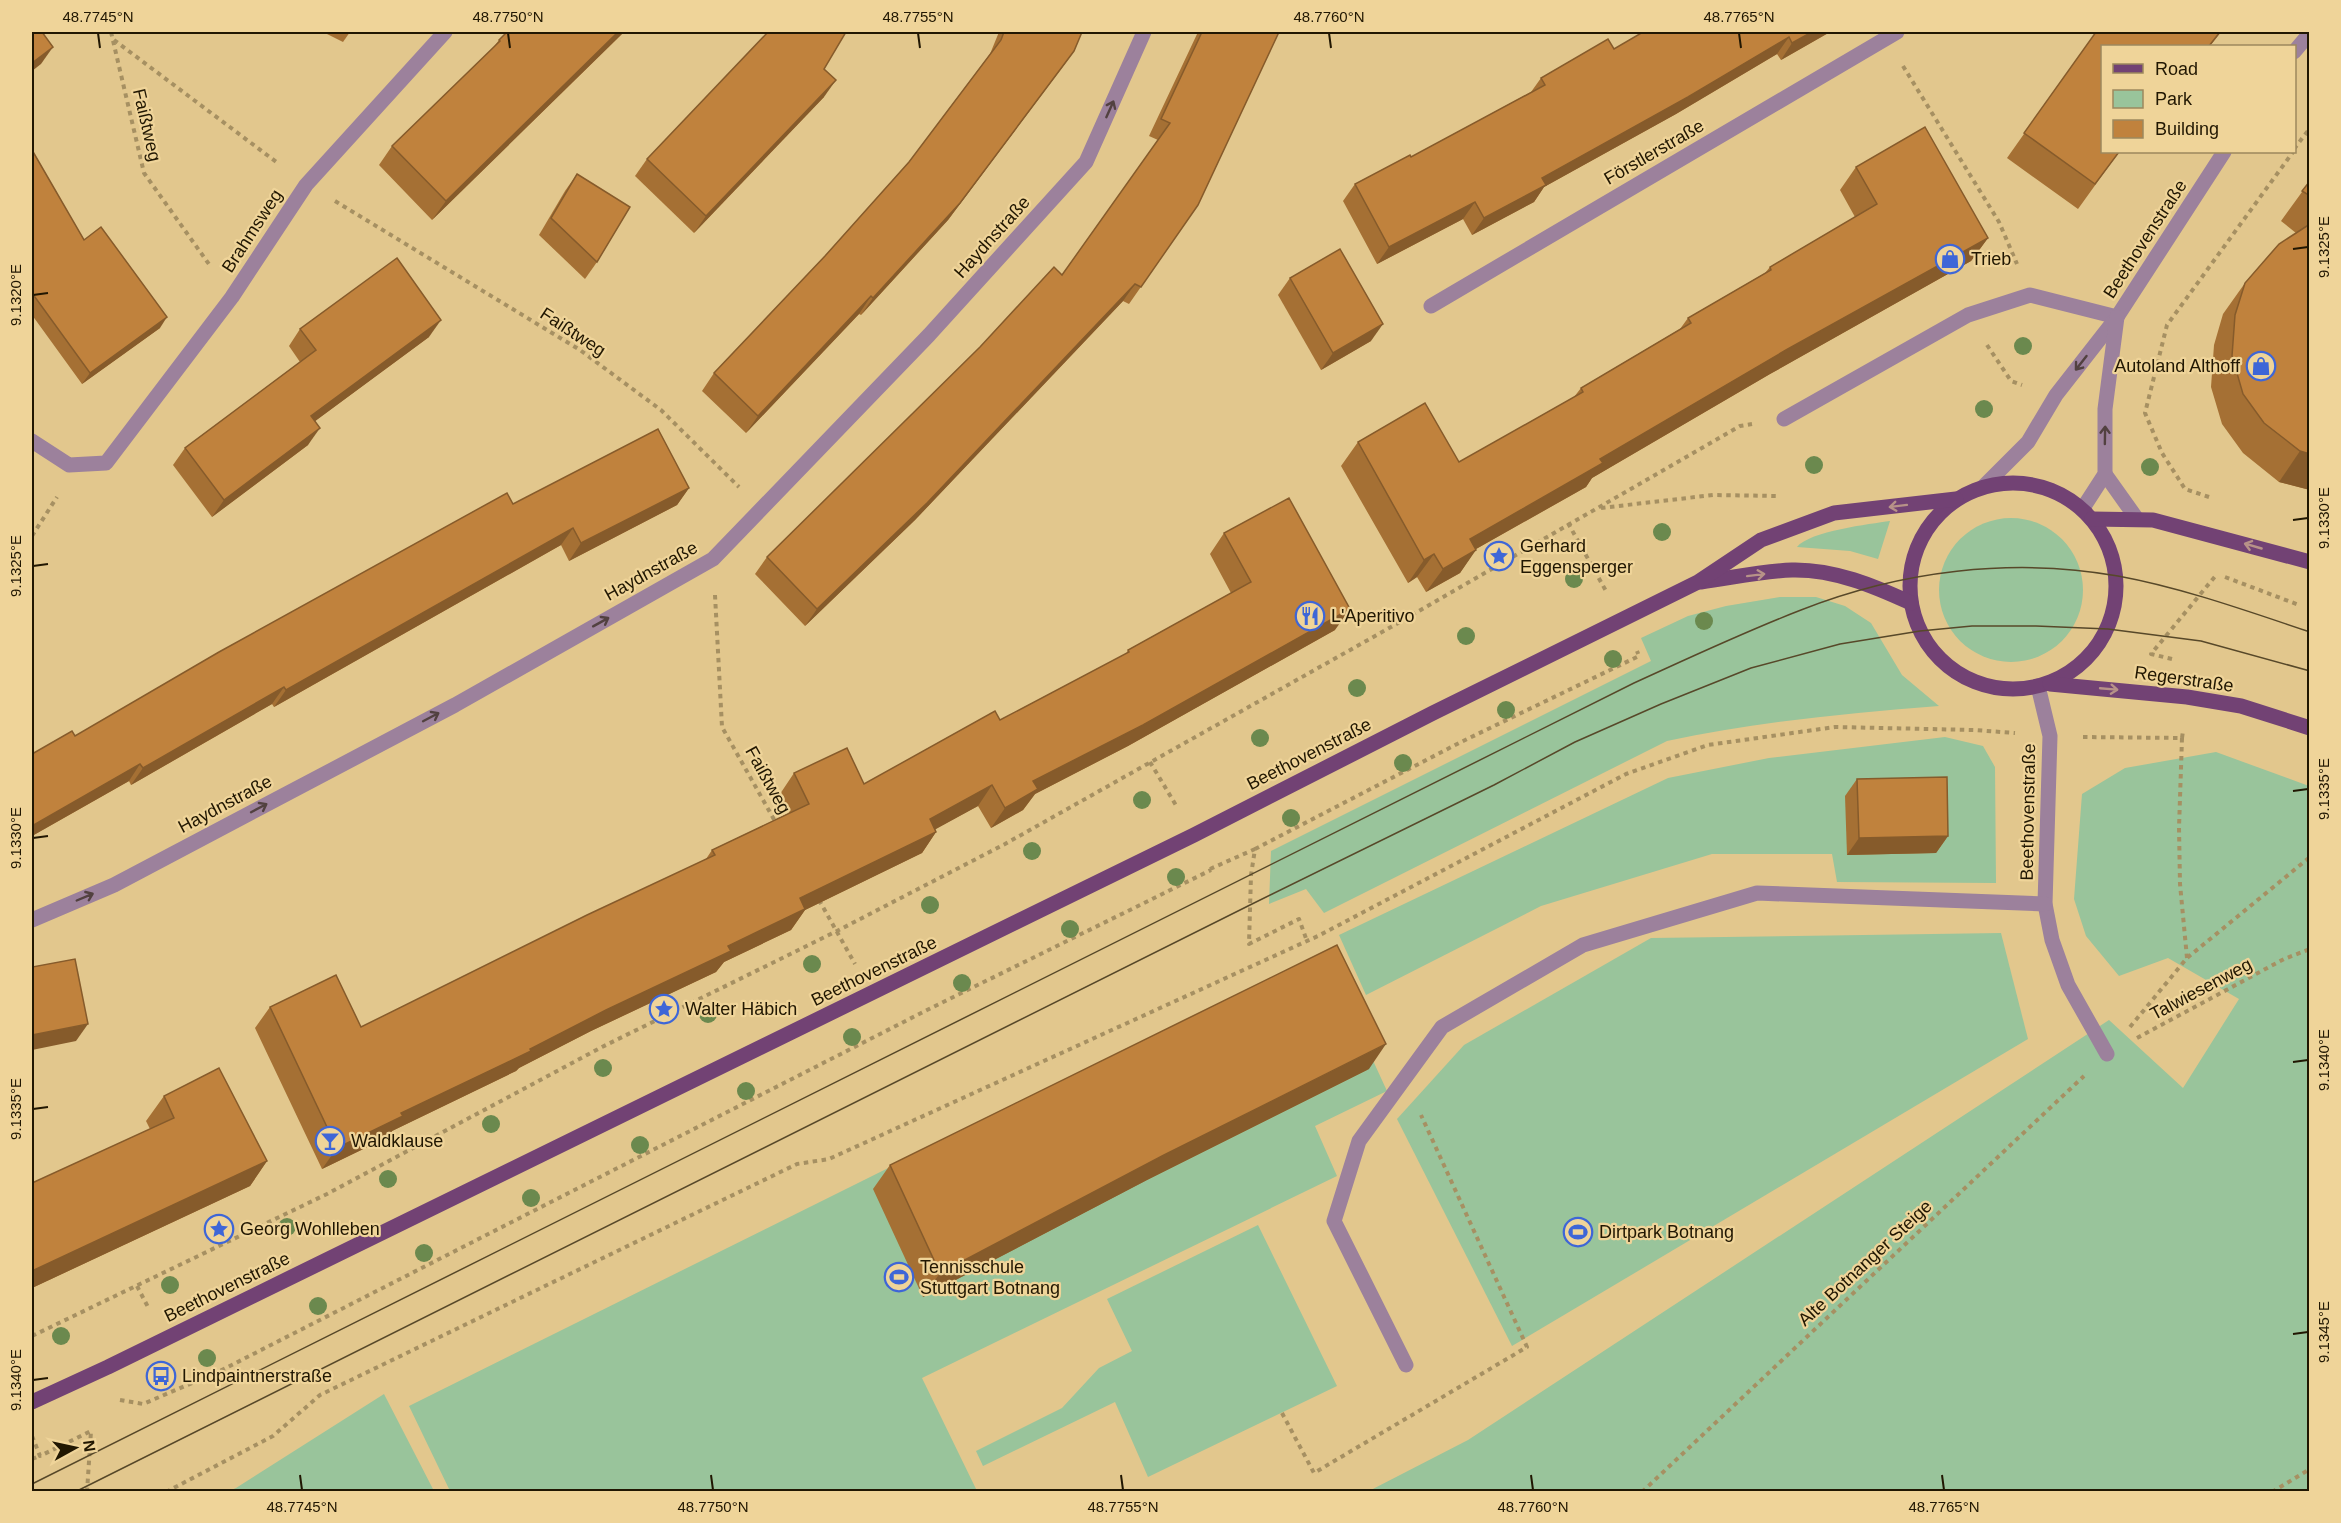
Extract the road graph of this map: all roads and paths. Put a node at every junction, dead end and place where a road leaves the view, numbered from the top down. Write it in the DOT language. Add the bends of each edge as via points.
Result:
graph roads {
  1 [pos="111,32"];
  2 [pos="445,32"];
  3 [pos="1144,32"];
  4 [pos="2310,33"];
  5 [pos="1892,35"];
  6 [pos="114,40"];
  7 [pos="2296,51"];
  8 [pos="2310,128"];
  9 [pos="2296,147"];
  10 [pos="2223,153"];
  11 [pos="2292,153"];
  12 [pos="306,185"];
  13 [pos="348,208"];
  14 [pos="2030,296"];
  15 [pos="232,297"];
  16 [pos="1431,306"];
  17 [pos="1968,315"];
  18 [pos="2117,317"];
  19 [pos="2056,396"];
  20 [pos="1784,419"];
  21 [pos="32,441"];
  22 [pos="69,465"];
  23 [pos="2105,474"];
  24 [pos="1983,486"];
  25 [pos="1956,499"];
  26 [pos="2219,500"];
  27 [pos="760,508"];
  28 [pos="1597,509"];
  29 [pos="1833,513"];
  30 [pos="2088,513"];
  31 [pos="2137,519"];
  32 [pos="32,536"];
  33 [pos="713,559"];
  34 [pos="2310,562"];
  35 [pos="2219,574"];
  36 [pos="1698,582"];
  37 [pos="1911,603"];
  38 [pos="2299,605"];
  39 [pos="2044,685"];
  40 [pos="2310,728"];
  41 [pos="2049,736"];
  42 [pos="2182,738"];
  43 [pos="1150,762"];
  44 [pos="780,829"];
  45 [pos="1194,835"];
  46 [pos="2310,857"];
  47 [pos="1211,870"];
  48 [pos="814,891"];
  49 [pos="2045,904"];
  50 [pos="32,920"];
  51 [pos="837,931"];
  52 [pos="1307,941"];
  53 [pos="2310,949"];
  54 [pos="2187,957"];
  55 [pos="2107,1054"];
  56 [pos="1404,1079"];
  57 [pos="32,1336"];
  58 [pos="1406,1365"];
  59 [pos="112,1398"];
  60 [pos="32,1402"];
  61 [pos="1282,1413"];
  62 [pos="42,1432"];
  63 [pos="40,1456"];
  64 [pos="32,1460"];
  65 [pos="2310,1469"];
  66 [pos="87,1491"];
  67 [pos="166,1491"];
  68 [pos="1642,1491"];
  69 [pos="2272,1491"];
  1 -- 6 [label="path, Faißtweg"];
  2 -- 12 [label="street, Brahmsweg"];
  27 -- 3 [label="street, Haydnstraße, one-way" via="929,335 1086,162"];
  4 -- 7 [label="street"];
  5 -- 14 [label="path" via="1999,222"];
  5 -- 16 [label="street, Förstlerstraße"];
  6 -- 12 [label="path, Faißtweg"];
  6 -- 15 [label="path, Faißtweg" via="144,173"];
  8 -- 9 [label="path"];
  10 -- 18 [label="street, Beethovenstraße"];
  11 -- 26 [label="path" via="2167,325 2145,413 2162,453 2185,489"];
  12 -- 15 [label="street, Brahmsweg"];
  13 -- 27 [label="path, Faißtweg" via="580,350 661,410"];
  14 -- 17 [label="street"];
  14 -- 18 [label="street"];
  15 -- 22 [label="street, Brahmsweg" via="106,464"];
  17 -- 19 [label="path" via="2011,381"];
  17 -- 20 [label="street"];
  18 -- 19 [label="street, Beethovenstraße, one-way"];
  23 -- 18 [label="street, Beethovenstraße, one-way" via="2105,409"];
  19 -- 24 [label="street, Beethovenstraße" via="2028,442"];
  20 -- 28 [label="path" via="1740,426"];
  21 -- 22 [label="street"];
  22 -- 32 [label="path" via="55,503"];
  23 -- 30 [label="street"];
  23 -- 31 [label="street"];
  24 -- 25 [label="main road, Beethovenstraße"];
  24 -- 30 [label="main road, Beethovenstraße" via="2021,482 2058,492"];
  25 -- 29 [label="main road, Beethovenstraße, one-way"];
  25 -- 37 [label="main road, Beethovenstraße" via="1933,520 1916,548 1910,579"];
  27 -- 33 [label="street, Haydnstraße"];
  28 -- 29 [label="path" via="1713,495 1776,495"];
  28 -- 43 [label="path"];
  29 -- 36 [label="main road, Beethovenstraße" via="1761,540"];
  30 -- 31 [label="main road"];
  30 -- 39 [label="main road, Beethovenstraße" via="2108,543 2116,576 2116,603 2108,629 2085,662"];
  34 -- 31 [label="main road, one-way" via="2178,526"];
  33 -- 44 [label="path, Faißtweg" via="722,727"];
  50 -- 33 [label="street, Haydnstraße, one-way" via="114,885 444,710"];
  35 -- 38 [label="path"];
  36 -- 37 [label="main road, Beethovenstraße, one-way" via="1793,570 1834,575"];
  36 -- 45 [label="main road, Beethovenstraße"];
  37 -- 39 [label="main road, Beethovenstraße" via="1920,631 1937,657 1961,676 1989,687 2020,690"];
  39 -- 40 [label="main road, Regerstraße, one-way" via="2187,697 2241,706"];
  39 -- 41 [label="street, Beethovenstraße"];
  41 -- 49 [label="street, Beethovenstraße"];
  41 -- 52 [label="path" via="1835,726 1708,746 1626,774"];
  42 -- 54 [label="path" via="2180,884"];
  43 -- 45 [label="path"];
  43 -- 51 [label="path" via="1005,844"];
  45 -- 47 [label="path"];
  45 -- 60 [label="main road, Beethovenstraße"];
  46 -- 54 [label="path"];
  47 -- 52 [label="path" via="1255,849 1249,944 1299,919"];
  47 -- 59 [label="path" via="927,1010 220,1371 143,1404"];
  48 -- 51 [label="path"];
  49 -- 55 [label="street, Beethovenstraße" via="2052,940 2068,985"];
  49 -- 56 [label="street" via="1757,892 1583,945 1442,1027"];
  51 -- 57 [label="path" via="602,1047 327,1194"];
  52 -- 67 [label="path" via="830,1159 797,1164 320,1395 273,1436"];
  53 -- 55 [label="path, Talwiesenweg"];
  54 -- 55 [label="path"];
  55 -- 68 [label="path, Alte Botnanger Steige"];
  56 -- 58 [label="street" via="1359,1141 1334,1221"];
  56 -- 61 [label="path" via="1527,1347 1314,1473"];
  62 -- 63 [label="path" via="32,1437"];
  63 -- 64 [label="path"];
  63 -- 66 [label="path" via="91,1431"];
  65 -- 69 [label="path"];
}
